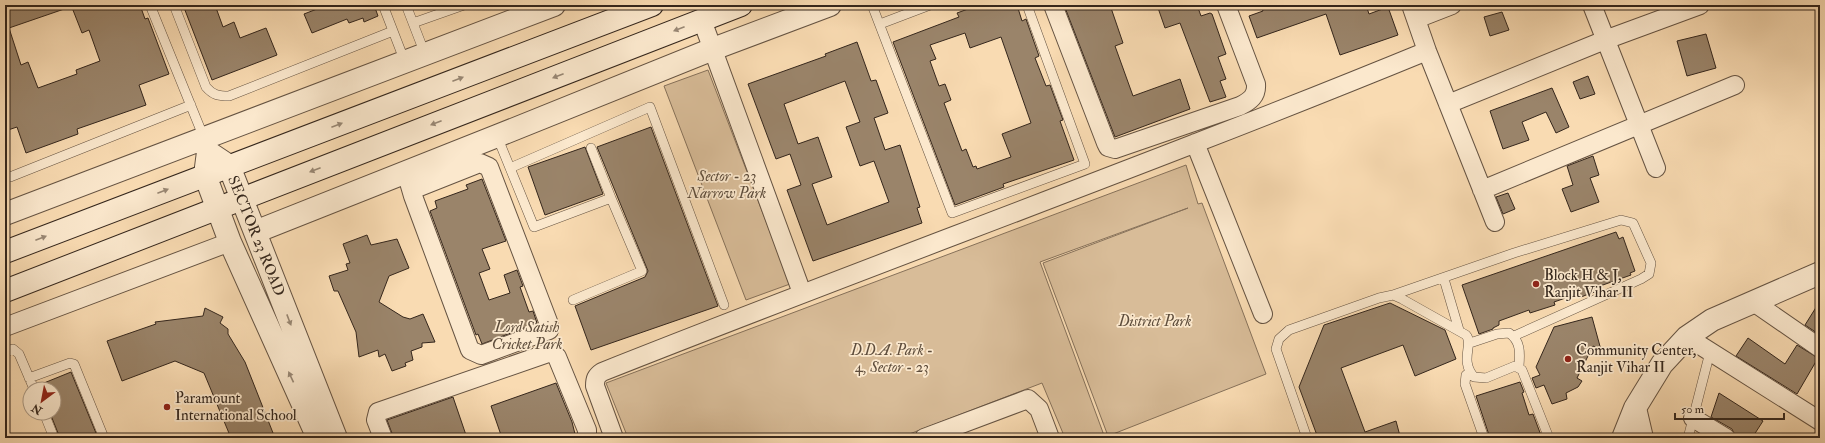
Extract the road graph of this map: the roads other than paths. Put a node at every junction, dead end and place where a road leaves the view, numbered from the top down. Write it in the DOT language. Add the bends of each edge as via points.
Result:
graph roads {
  1 [pos="150,5"];
  2 [pos="174,5"];
  3 [pos="383,5"];
  4 [pos="406,5"];
  5 [pos="464,5"];
  6 [pos="554,5"];
  7 [pos="652,5"];
  8 [pos="741,5"];
  9 [pos="830,5"];
  10 [pos="872,5"];
  11 [pos="930,5"];
  12 [pos="1027,5"];
  13 [pos="1053,5"];
  14 [pos="1226,5"];
  15 [pos="1452,5"];
  16 [pos="1592,5"];
  17 [pos="1700,5"];
  18 [pos="1414,12"];
  19 [pos="702,20"];
  20 [pos="413,23"];
  21 [pos="880,24"];
  22 [pos="393,31"];
  23 [pos="1605,40"];
  24 [pos="713,49"];
  25 [pos="1427,51"];
  26 [pos="415,58"];
  27 [pos="1735,85"];
  28 [pos="1448,104"];
  29 [pos="191,105"];
  30 [pos="1639,125"];
  31 [pos="497,136"];
  32 [pos="1195,143"];
  33 [pos="206,145"];
  34 [pos="591,148"];
  35 [pos="229,166"];
  36 [pos="510,168"];
  37 [pos="1656,168"];
  38 [pos="205,175"];
  39 [pos="5,176"];
  40 [pos="409,181"];
  41 [pos="1482,190"];
  42 [pos="242,198"];
  43 [pos="611,198"];
  44 [pos="217,209"];
  45 [pos="5,214"];
  46 [pos="1495,222"];
  47 [pos="255,232"];
  48 [pos="230,242"];
  49 [pos="5,252"];
  50 [pos="1820,273"];
  51 [pos="1444,279"];
  52 [pos="5,291"];
  53 [pos="802,293"];
  54 [pos="1393,295"];
  55 [pos="573,300"];
  56 [pos="1755,303"];
  57 [pos="724,305"];
  58 [pos="1263,314"];
  59 [pos="5,327"];
  60 [pos="1459,330"];
  61 [pos="1514,336"];
  62 [pos="1687,337"];
  63 [pos="1470,343"];
  64 [pos="1820,348"];
  65 [pos="5,352"];
  66 [pos="1710,352"];
  67 [pos="1519,366"];
  68 [pos="1470,372"];
  69 [pos="30,378"];
  70 [pos="31,381"];
  71 [pos="1635,408"];
  72 [pos="1693,418"];
  73 [pos="47,421"];
  74 [pos="1820,421"];
  75 [pos="54,438"];
  76 [pos="104,438"];
  77 [pos="318,438"];
  78 [pos="336,438"];
  79 [pos="383,438"];
  80 [pos="587,438"];
  81 [pos="614,438"];
  82 [pos="924,438"];
  83 [pos="1050,438"];
  84 [pos="1307,438"];
  85 [pos="1484,438"];
  86 [pos="1548,438"];
  87 [pos="1623,438"];
  88 [pos="1642,438"];
  89 [pos="1688,438"];
  90 [pos="1726,438"];
  1 -- 29 [label="lane"];
  2 -- 22 [label="lane" via="206,87 218,96 229,96"];
  3 -- 22 [label="lane"];
  4 -- 20 [label="lane"];
  5 -- 20 [label="lane"];
  6 -- 26 [label="street"];
  35 -- 7 [label="street, one-way"];
  8 -- 19 [label="street"];
  9 -- 24 [label="street"];
  10 -- 21 [label="lane"];
  11 -- 21 [label="lane"];
  12 -- 21 [label="lane" via="1085,164 952,213"];
  13 -- 14 [label="street" via="1106,143 1115,150 1240,106 1253,98 1256,84"];
  15 -- 18 [label="street"];
  16 -- 23 [label="street"];
  17 -- 23 [label="street"];
  18 -- 25 [label="street"];
  19 -- 24 [label="street"];
  19 -- 42 [label="street, one-way"];
  20 -- 26 [label="lane"];
  22 -- 26 [label="lane"];
  23 -- 28 [label="street"];
  23 -- 30 [label="street"];
  24 -- 31 [label="street"];
  24 -- 53 [label="street"];
  25 -- 28 [label="street"];
  25 -- 32 [label="street"];
  26 -- 33 [label="street"];
  27 -- 30 [label="street"];
  28 -- 41 [label="street"];
  29 -- 33 [label="lane"];
  29 -- 39 [label="lane" via="10,177"];
  30 -- 37 [label="street"];
  30 -- 41 [label="street"];
  31 -- 36 [label="lane"];
  31 -- 40 [label="street"];
  32 -- 53 [label="street"];
  32 -- 58 [label="street"];
  33 -- 35 [label="street, SECTOR 23 ROAD"];
  33 -- 38 [label="street, SECTOR 23 ROAD"];
  33 -- 45 [label="street"];
  34 -- 43 [label="lane"];
  35 -- 38 [label="street"];
  35 -- 42 [label="street, SECTOR 23 ROAD"];
  36 -- 43 [label="lane" via="534,227"];
  36 -- 57 [label="lane" via="650,107"];
  38 -- 44 [label="street, SECTOR 23 ROAD"];
  49 -- 38 [label="street, one-way"];
  40 -- 40 [label="street" via="470,350 481,355 549,330 549,324 489,167 480,163"];
  40 -- 47 [label="street"];
  41 -- 46 [label="street"];
  42 -- 44 [label="street"];
  42 -- 47 [label="street, SECTOR 23 ROAD"];
  43 -- 55 [label="lane" via="642,271"];
  44 -- 48 [label="street, SECTOR 23 ROAD"];
  44 -- 52 [label="street"];
  47 -- 78 [label="street, SECTOR 23 ROAD, one-way"];
  48 -- 59 [label="street"];
  77 -- 48 [label="street, SECTOR 23 ROAD, one-way"];
  50 -- 56 [label="street"];
  51 -- 54 [label="lane"];
  51 -- 60 [label="lane"];
  51 -- 61 [label="lane" via="1514,253 1622,220 1633,223 1651,263 1649,274"];
  53 -- 81 [label="street" via="597,375 595,386"];
  54 -- 60 [label="lane"];
  54 -- 84 [label="lane" via="1288,330 1279,339 1276,349"];
  56 -- 62 [label="street" via="1712,320"];
  56 -- 64 [label="street"];
  60 -- 63 [label="lane" via="1469,338"];
  61 -- 63 [label="lane" via="1505,333"];
  61 -- 67 [label="lane" via="1520,352"];
  62 -- 66 [label="street"];
  62 -- 71 [label="street" via="1662,364"];
  63 -- 68 [label="lane" via="1466,358"];
  65 -- 69 [label="lane" via="13,350 19,354"];
  66 -- 72 [label="lane"];
  66 -- 74 [label="street"];
  67 -- 68 [label="lane" via="1486,378 1474,377"];
  67 -- 86 [label="lane"];
  68 -- 85 [label="lane" via="1466,375 1465,384"];
  69 -- 70 [label="lane"];
  69 -- 76 [label="lane" via="70,363 74,364"];
  71 -- 87 [label="street"];
  71 -- 88 [label="street"];
  72 -- 89 [label="lane"];
  72 -- 90 [label="street"];
  73 -- 75 [label="lane"];
  79 -- 80 [label="street" via="376,420 378,412 551,352 555,354 560,365 587,430"];
  82 -- 83 [label="street" via="1028,399 1039,409"];
}
